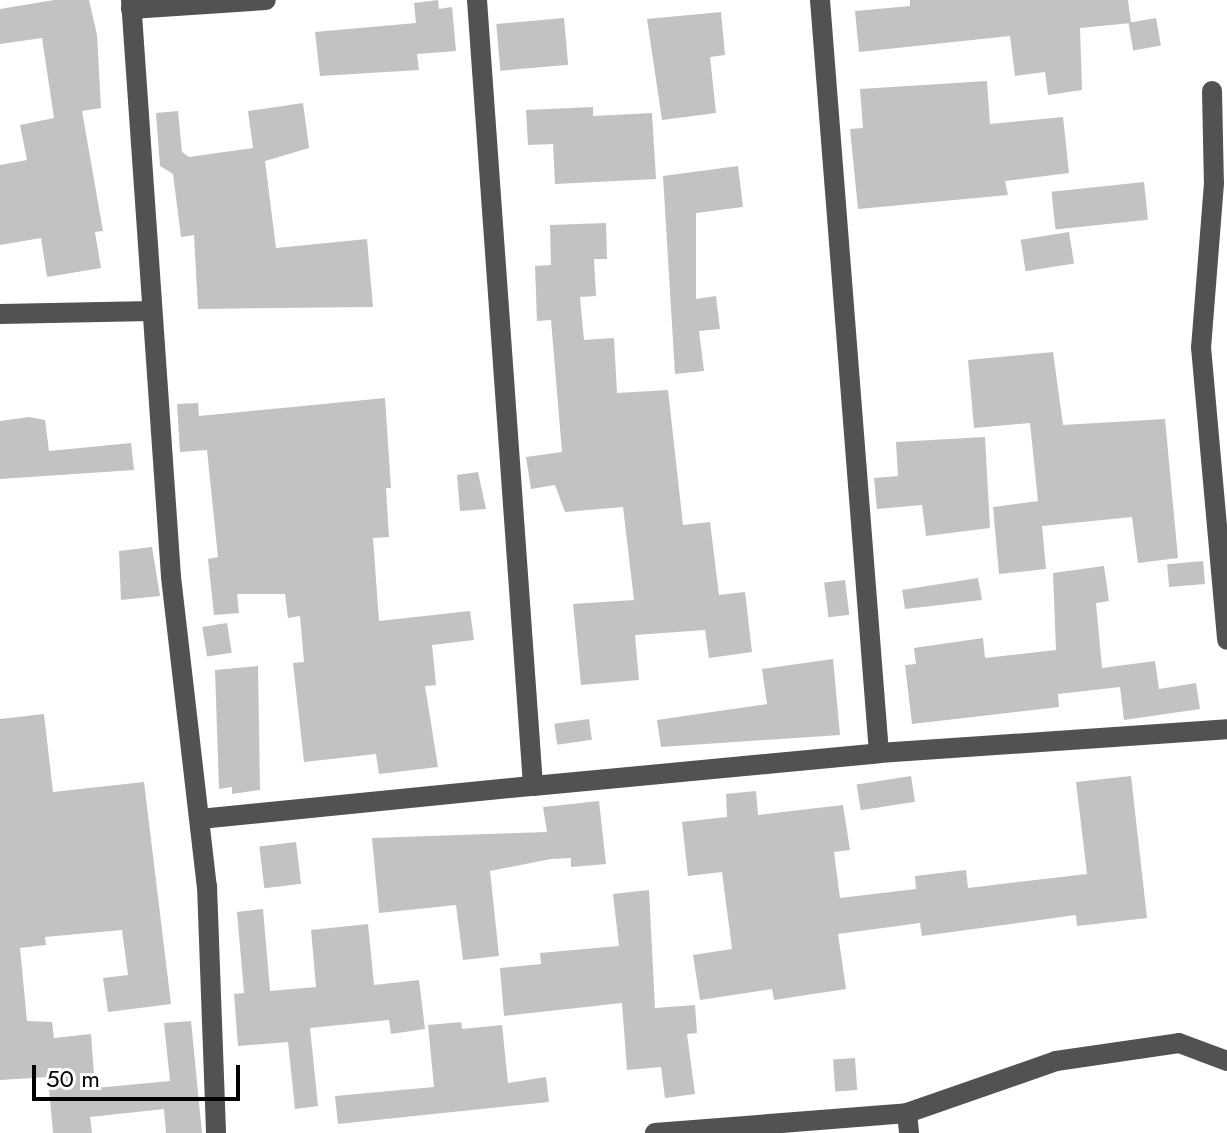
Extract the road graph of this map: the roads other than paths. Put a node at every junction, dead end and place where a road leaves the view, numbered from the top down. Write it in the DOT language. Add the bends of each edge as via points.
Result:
graph roads {
  1 [pos="266,0"];
  2 [pos="477,0"];
  3 [pos="820,0"];
  4 [pos="131,5"];
  5 [pos="1212,91"];
  6 [pos="152,311"];
  7 [pos="0,314"];
  8 [pos="1227,640"];
  9 [pos="1227,729"];
  10 [pos="879,753"];
  11 [pos="533,786"];
  12 [pos="200,819"];
  13 [pos="1227,1061"];
  14 [pos="908,1123"];
  15 [pos="216,1133"];
  16 [pos="655,1133"];
  1 -- 4 [label="street"];
  2 -- 11 [label="street"];
  3 -- 10 [label="street"];
  4 -- 6 [label="street"];
  5 -- 8 [label="street" via="1214,183 1201,347"];
  6 -- 7 [label="street"];
  6 -- 12 [label="street" via="171,577"];
  9 -- 10 [label="street"];
  10 -- 11 [label="street"];
  11 -- 12 [label="street"];
  12 -- 15 [label="street"];
  13 -- 14 [label="street" via="1179,1043 1056,1061"];
  14 -- 16 [label="street"];
}
